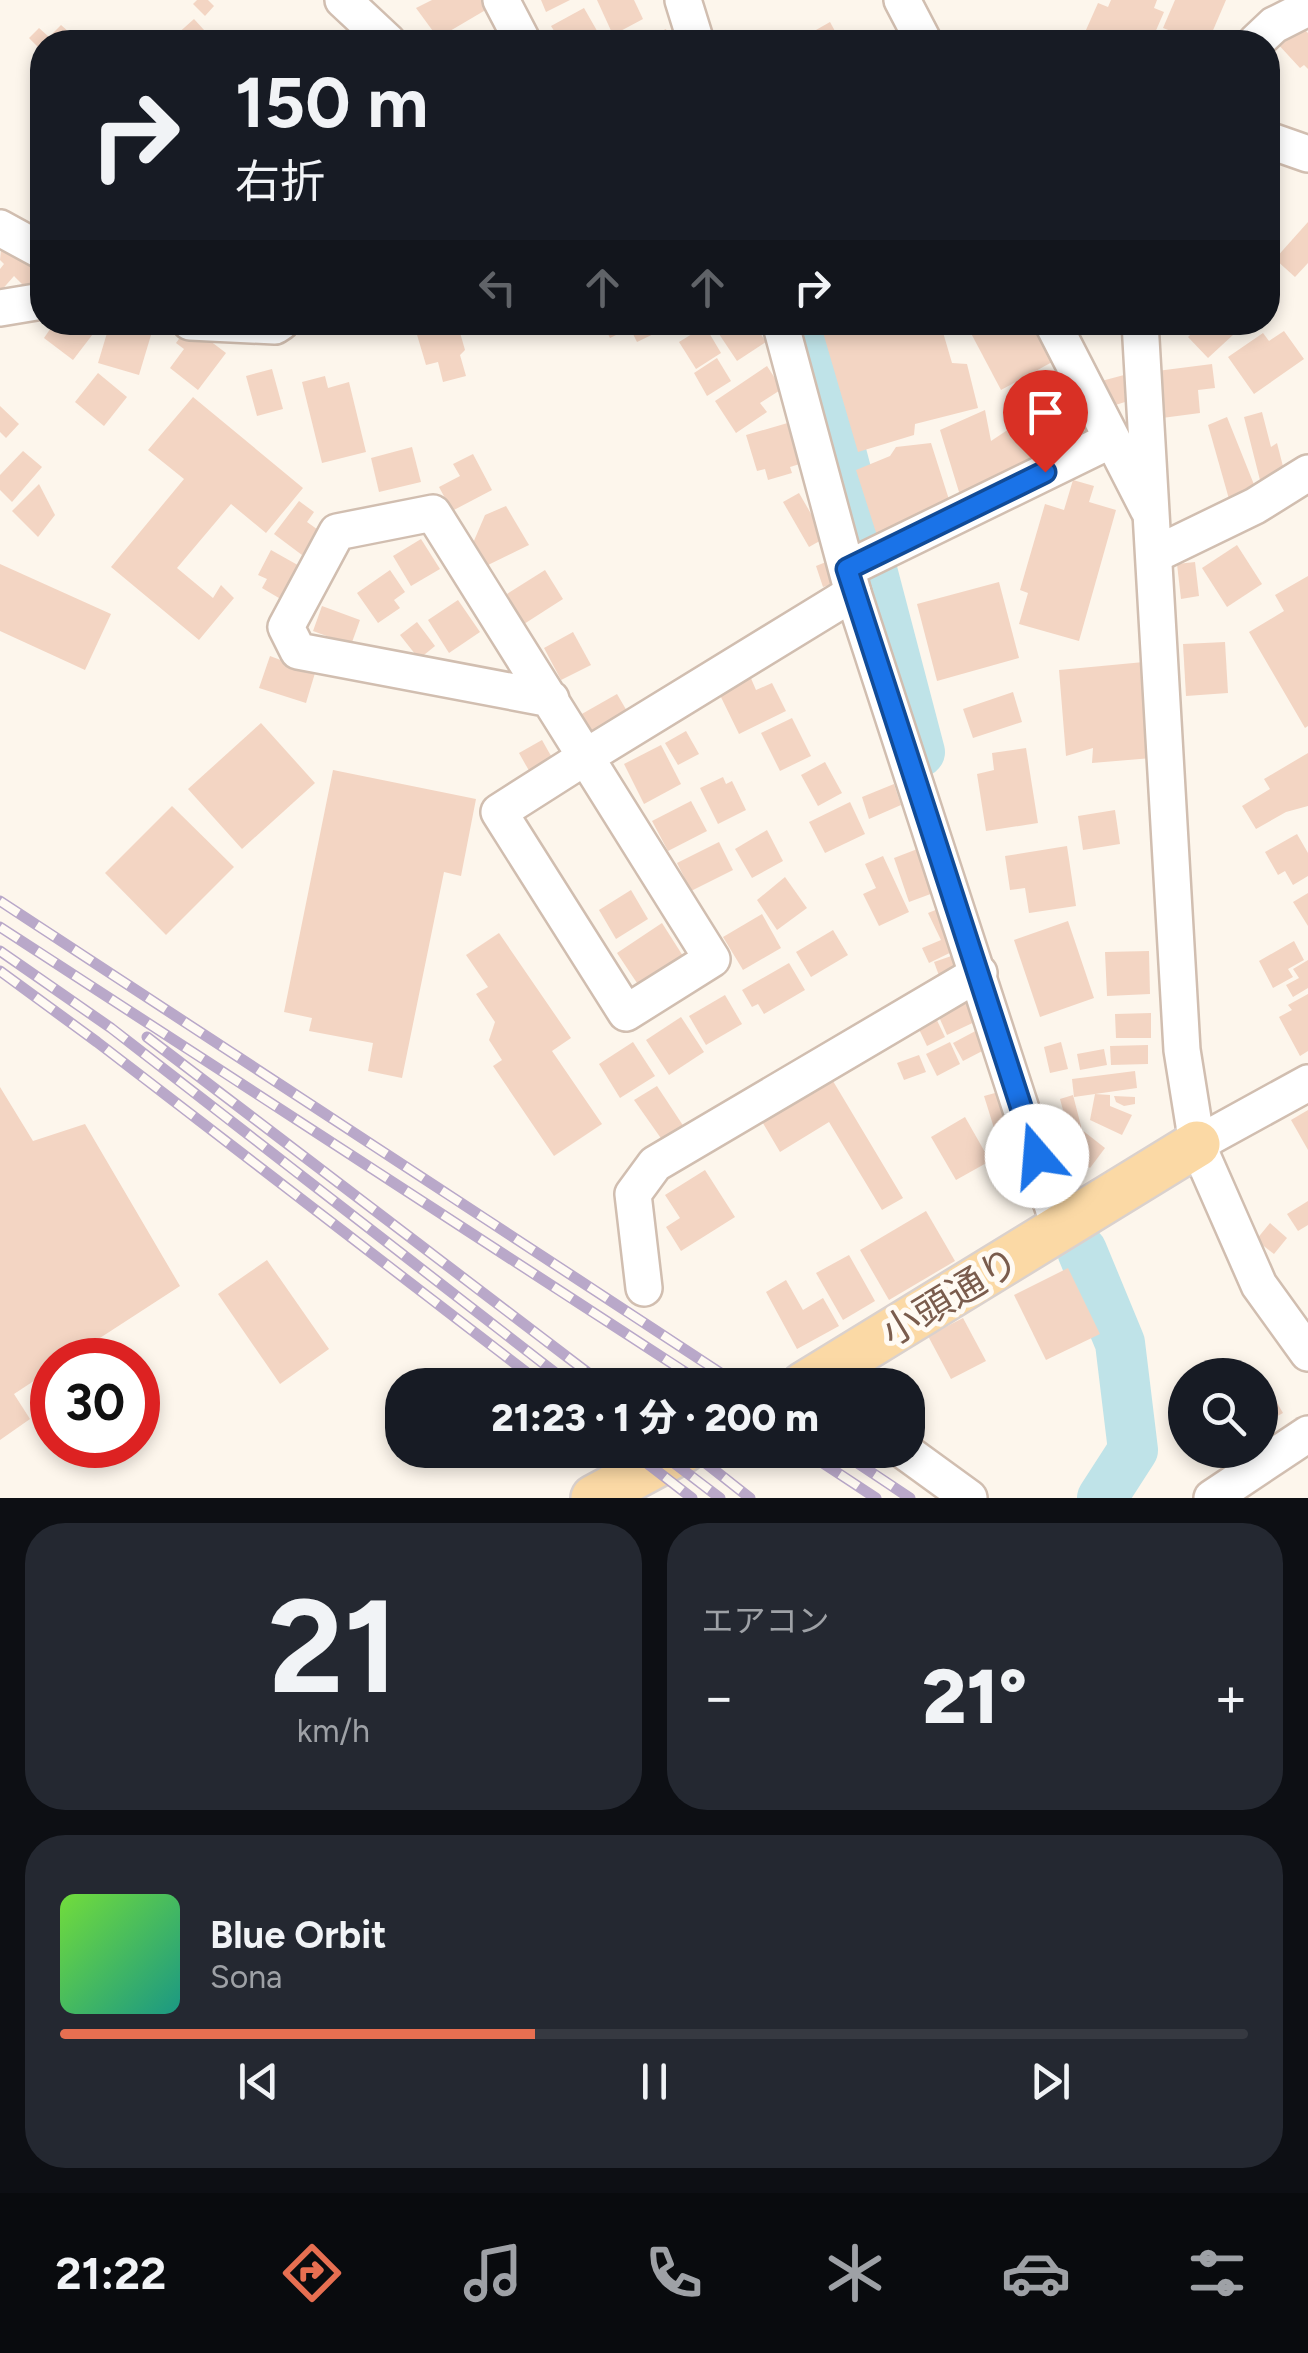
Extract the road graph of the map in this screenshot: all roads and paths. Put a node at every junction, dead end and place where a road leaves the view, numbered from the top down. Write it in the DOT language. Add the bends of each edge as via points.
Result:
graph roads {
  1 [pos="343,0"];
  2 [pos="501,0"];
  3 [pos="683,0"];
  4 [pos="902,0"];
  5 [pos="1308,8"];
  6 [pos="1261,22"];
  7 [pos="375,30"];
  8 [pos="517,30"];
  9 [pos="692,30"];
  10 [pos="918,30"];
  11 [pos="1280,144"];
  12 [pos="1308,154"];
  13 [pos="0,228"];
  14 [pos="30,244"];
  15 [pos="30,303"];
  16 [pos="0,308"];
  17 [pos="784,335"];
  18 [pos="1058,335"];
  19 [pos="1141,335"];
  20 [pos="1111,440"];
  21 [pos="1308,473"];
  22 [pos="1153,518"];
  23 [pos="1156,554"];
  24 [pos="850,581"];
  25 [pos="551,699"];
  26 [pos="586,756"];
  27 [pos="978,973"];
  28 [pos="1308,1083"];
  29 [pos="1198,1144"];
  30 [pos="1060,1229"];
  31 [pos="644,1288"];
  32 [pos="1308,1353"];
  33 [pos="835,1368"];
  34 [pos="1308,1434"];
  35 [pos="925,1466"];
  36 [pos="651,1468"];
  37 [pos="601,1496"];
  38 [pos="970,1498"];
  39 [pos="1212,1498"];
  1 -- 7 [label="street"];
  2 -- 8 [label="street"];
  3 -- 9 [label="street"];
  4 -- 10 [label="street"];
  5 -- 6 [label="street"];
  11 -- 12 [label="street"];
  13 -- 14 [label="street"];
  15 -- 16 [label="street"];
  17 -- 24 [label="street"];
  18 -- 20 [label="street"];
  19 -- 22 [label="street"];
  20 -- 22 [label="street"];
  20 -- 24 [label="street"];
  21 -- 23 [label="street"];
  22 -- 23 [label="street"];
  23 -- 29 [label="street" via="1182,1050"];
  24 -- 26 [label="street"];
  24 -- 27 [label="street"];
  25 -- 25 [label="street" via="433,512 338,532 286,627 298,650"];
  25 -- 26 [label="street"];
  26 -- 26 [label="street" via="499,812 626,1013 712,959"];
  27 -- 30 [label="street"];
  27 -- 31 [label="street" via="655,1164 633,1194"];
  28 -- 29 [label="street"];
  29 -- 30 [label="main road, 小頭通り"];
  29 -- 32 [label="street" via="1259,1285"];
  30 -- 33 [label="main road, 小頭通り"];
  34 -- 39 [label="street"];
  35 -- 38 [label="street"];
  36 -- 37 [label="main road"];
}
